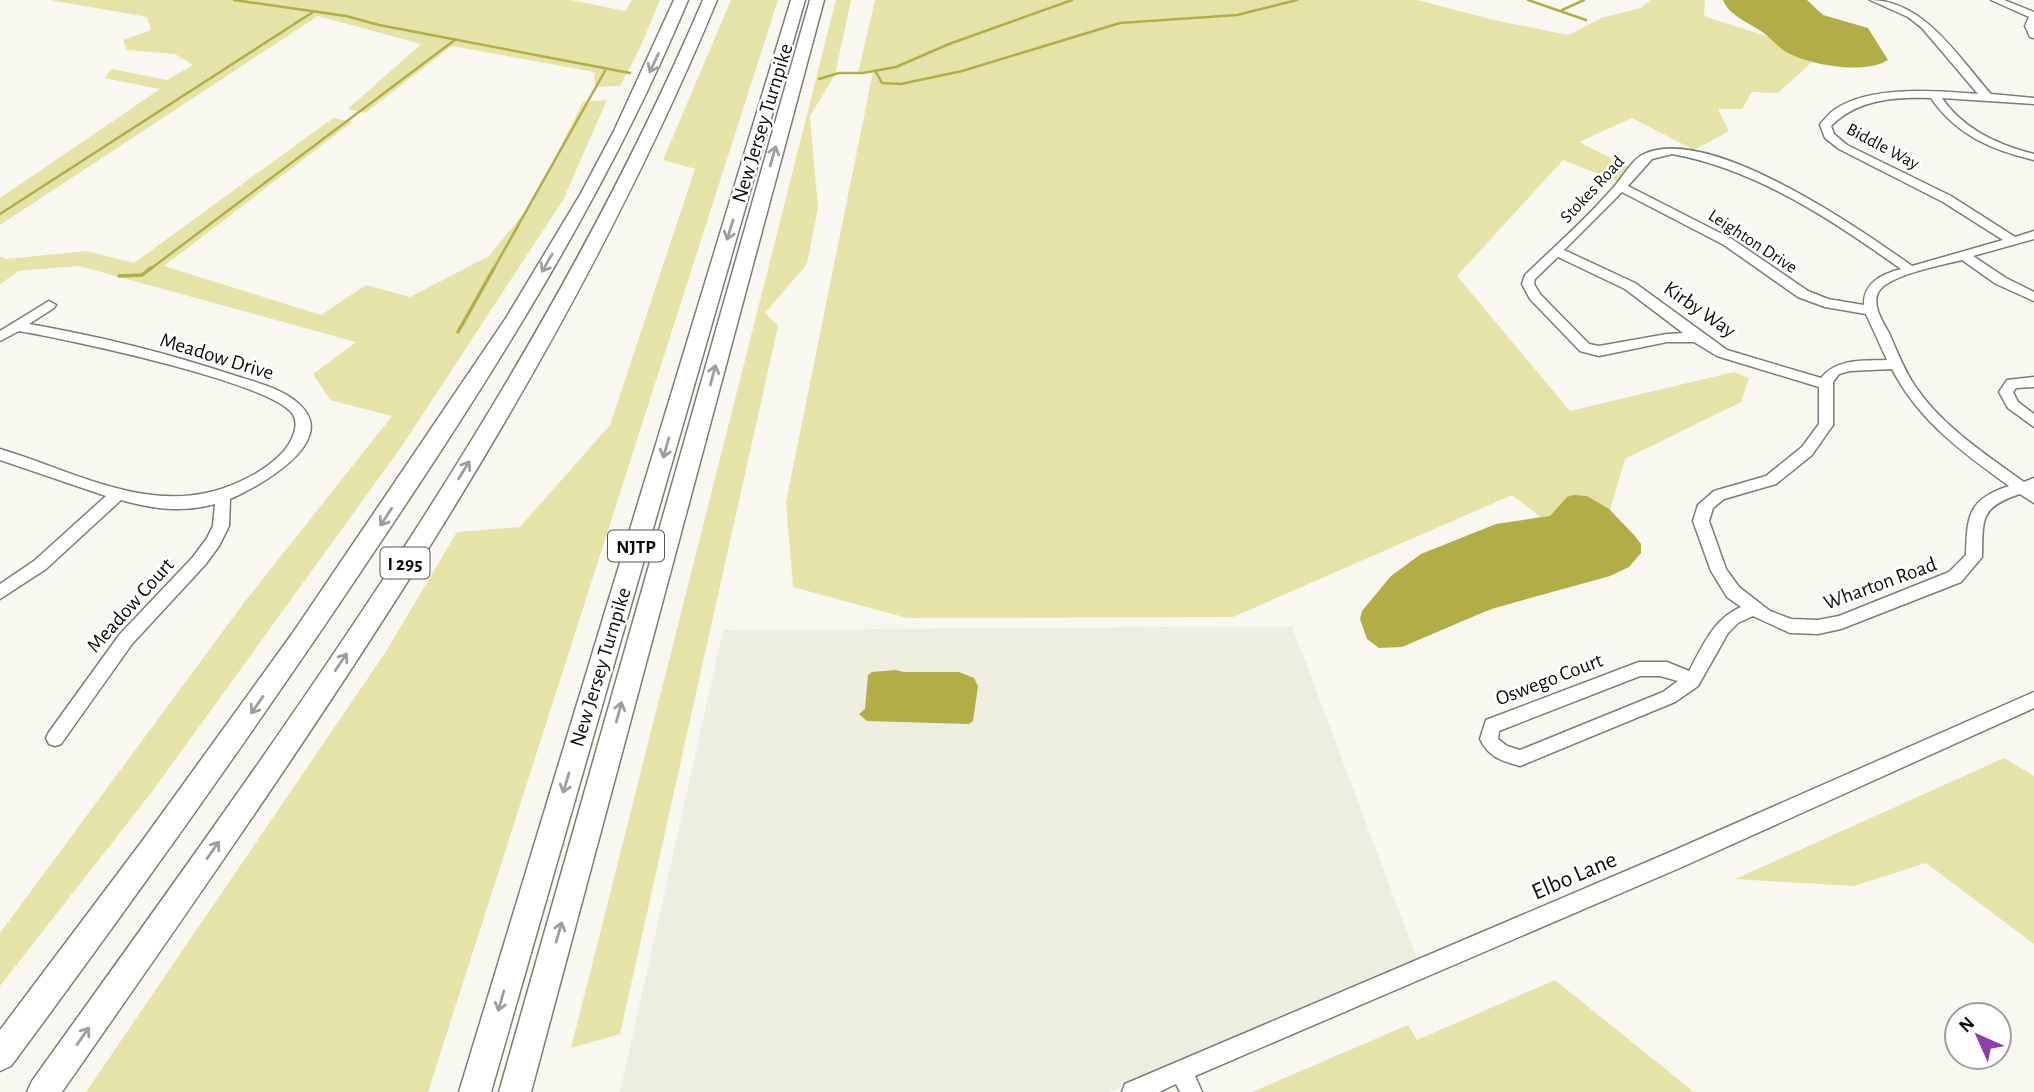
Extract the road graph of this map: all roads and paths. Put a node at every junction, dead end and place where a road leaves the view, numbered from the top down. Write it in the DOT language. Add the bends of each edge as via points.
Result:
graph roads {
  1 [pos="681,0"];
  2 [pos="710,0"];
  3 [pos="798,0"];
  4 [pos="817,0"];
  5 [pos="1875,0"];
  6 [pos="1996,0"];
  7 [pos="2034,17"];
  8 [pos="2034,35"];
  9 [pos="1935,96"];
  10 [pos="1989,99"];
  11 [pos="2034,101"];
  12 [pos="2034,157"];
  13 [pos="1620,187"];
  14 [pos="2034,235"];
  15 [pos="2012,240"];
  16 [pos="1556,251"];
  17 [pos="1963,255"];
  18 [pos="1910,270"];
  19 [pos="2034,297"];
  20 [pos="49,305"];
  21 [pos="1871,310"];
  22 [pos="17,326"];
  23 [pos="0,337"];
  24 [pos="1697,337"];
  25 [pos="1896,364"];
  26 [pos="2034,382"];
  27 [pos="1826,384"];
  28 [pos="2034,422"];
  29 [pos="0,454"];
  30 [pos="2030,490"];
  31 [pos="117,495"];
  32 [pos="222,497"];
  33 [pos="0,592"];
  34 [pos="1753,609"];
  35 [pos="1692,681"];
  36 [pos="2034,700"];
  37 [pos="55,738"];
  38 [pos="0,1055"];
  39 [pos="1186,1082"];
  40 [pos="43,1092"];
  41 [pos="475,1092"];
  42 [pos="515,1092"];
  43 [pos="1133,1092"];
  1 -- 38 [label="highway, I 295, one-way" via="596,177 468,392 276,677"];
  40 -- 2 [label="highway, I 295, one-way" via="336,669 502,410 624,194"];
  3 -- 41 [label="highway, New Jersey Turnpike / NJTP, one-way"];
  42 -- 4 [label="highway, New Jersey Turnpike / NJTP, one-way"];
  5 -- 10 [label="street" via="1926,26"];
  6 -- 7 [label="street"];
  7 -- 8 [label="street" via="2030,26"];
  9 -- 10 [label="street, Biddle Way"];
  9 -- 12 [label="street" via="1949,116 1974,134"];
  9 -- 15 [label="street, Biddle Way" via="1860,100 1831,117 1825,130 1843,147 1947,199"];
  10 -- 11 [label="street, Biddle Way"];
  13 -- 16 [label="street, Stokes Road"];
  13 -- 18 [label="street, Stokes Road" via="1648,156 1675,152 1706,156 1841,222"];
  13 -- 21 [label="street, Leighton Drive" via="1737,247 1803,294 1825,303"];
  14 -- 15 [label="street"];
  15 -- 17 [label="street"];
  16 -- 24 [label="street, Kirby Way" via="1621,280"];
  16 -- 24 [label="street, Stokes Road" via="1528,284 1585,348 1599,351"];
  17 -- 18 [label="street"];
  17 -- 19 [label="street"];
  18 -- 21 [label="street" via="1875,285 1869,299"];
  20 -- 22 [label="street"];
  21 -- 25 [label="street"];
  22 -- 23 [label="street"];
  22 -- 32 [label="street, Meadow Drive" via="59,332 198,370 266,391 294,407 303,422 293,450 265,475"];
  24 -- 27 [label="street, Kirby Way" via="1733,357"];
  25 -- 27 [label="street" via="1842,368 1829,376"];
  25 -- 30 [label="street" via="1931,415"];
  26 -- 28 [label="street" via="2012,383 2006,393"];
  27 -- 34 [label="street, Wharton Road" via="1828,418 1807,451 1771,480 1719,495 1702,513 1719,571 1733,592"];
  29 -- 31 [label="street, Meadow Drive"];
  30 -- 34 [label="street, Wharton Road" via="1996,496 1980,509 1974,557 1955,577 1830,625 1790,625"];
  31 -- 32 [label="street, Meadow Drive" via="184,505"];
  31 -- 33 [label="street" via="40,565"];
  32 -- 37 [label="street, Meadow Court" via="221,526 213,542 126,639"];
  34 -- 35 [label="street, Oswego Court" via="1722,628"];
  35 -- 35 [label="street, Oswego Court" via="1669,697 1520,758 1502,754 1490,744 1492,726 1639,668 1672,669"];
  36 -- 39 [label="street, Elbo Lane"];
  39 -- 43 [label="street, Elbo Lane"];
}
